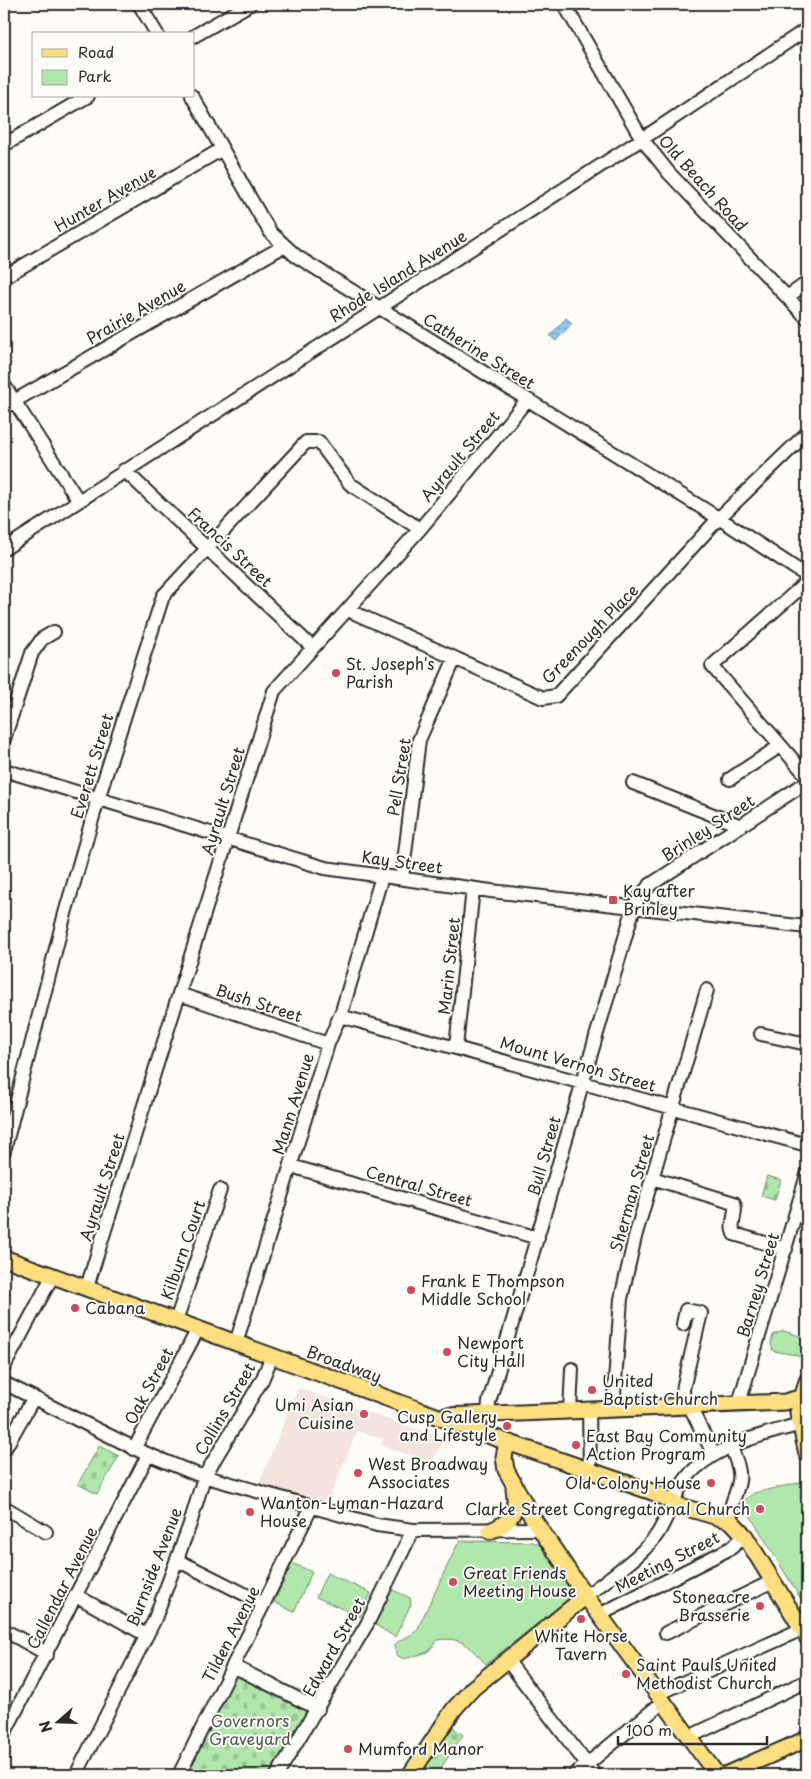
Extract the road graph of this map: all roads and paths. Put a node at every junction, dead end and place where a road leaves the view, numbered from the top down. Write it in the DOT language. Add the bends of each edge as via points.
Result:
graph roads {
  1 [pos="140,4"];
  2 [pos="250,4"];
  3 [pos="564,4"];
  4 [pos="807,29"];
  5 [pos="155,32"];
  6 [pos="195,35"];
  7 [pos="85,98"];
  8 [pos="193,98"];
  9 [pos="642,139"];
  10 [pos="4,145"];
  11 [pos="222,150"];
  12 [pos="284,246"];
  13 [pos="4,277"];
  14 [pos="807,283"];
  15 [pos="787,297"];
  16 [pos="379,307"];
  17 [pos="807,318"];
  18 [pos="4,385"];
  19 [pos="527,400"];
  20 [pos="9,404"];
  21 [pos="807,433"];
  22 [pos="124,470"];
  23 [pos="78,500"];
  24 [pos="718,519"];
  25 [pos="420,529"];
  26 [pos="207,548"];
  27 [pos="4,549"];
  28 [pos="807,576"];
  29 [pos="807,582"];
  30 [pos="348,610"];
  31 [pos="54,632"];
  32 [pos="313,648"];
  33 [pos="455,658"];
  34 [pos="4,739"];
  35 [pos="780,746"];
  36 [pos="4,770"];
  37 [pos="807,776"];
  38 [pos="730,779"];
  39 [pos="807,782"];
  40 [pos="633,784"];
  41 [pos="98,799"];
  42 [pos="742,826"];
  43 [pos="228,839"];
  44 [pos="382,876"];
  45 [pos="402,878"];
  46 [pos="473,889"];
  47 [pos="634,908"];
  48 [pos="807,927"];
  49 [pos="707,990"];
  50 [pos="179,994"];
  51 [pos="340,1016"];
  52 [pos="761,1034"];
  53 [pos="328,1044"];
  54 [pos="807,1044"];
  55 [pos="456,1047"];
  56 [pos="582,1082"];
  57 [pos="673,1108"];
  58 [pos="807,1145"];
  59 [pos="4,1151"];
  60 [pos="291,1166"];
  61 [pos="807,1175"];
  62 [pos="652,1178"];
  63 [pos="220,1190"];
  64 [pos="538,1238"];
  65 [pos="786,1249"];
  66 [pos="4,1258"];
  67 [pos="53,1275"];
  68 [pos="87,1288"];
  69 [pos="176,1321"];
  70 [pos="683,1324"];
  71 [pos="195,1334"];
  72 [pos="236,1343"];
  73 [pos="272,1356"];
  74 [pos="4,1367"];
  75 [pos="572,1369"];
  76 [pos="807,1381"];
  77 [pos="4,1383"];
  78 [pos="805,1396"];
  79 [pos="33,1399"];
  80 [pos="739,1403"];
  81 [pos="686,1405"];
  82 [pos="613,1409"];
  83 [pos="589,1410"];
  84 [pos="570,1411"];
  85 [pos="488,1414"];
  86 [pos="439,1417"];
  87 [pos="800,1424"];
  88 [pos="507,1442"];
  89 [pos="730,1446"];
  90 [pos="134,1449"];
  91 [pos="4,1450"];
  92 [pos="807,1454"];
  93 [pos="148,1455"];
  94 [pos="714,1455"];
  95 [pos="590,1471"];
  96 [pos="204,1477"];
  97 [pos="513,1485"];
  98 [pos="673,1502"];
  99 [pos="312,1506"];
  100 [pos="4,1507"];
  101 [pos="730,1521"];
  102 [pos="540,1529"];
  103 [pos="413,1530"];
  104 [pos="490,1531"];
  105 [pos="46,1532"];
  106 [pos="745,1536"];
  107 [pos="177,1560"];
  108 [pos="773,1581"];
  109 [pos="77,1596"];
  110 [pos="586,1596"];
  111 [pos="264,1604"];
  112 [pos="601,1614"];
  113 [pos="4,1630"];
  114 [pos="805,1633"];
  115 [pos="666,1634"];
  116 [pos="146,1635"];
  117 [pos="47,1654"];
  118 [pos="507,1660"];
  119 [pos="232,1666"];
  120 [pos="807,1681"];
  121 [pos="661,1698"];
  122 [pos="318,1709"];
  123 [pos="4,1734"];
  124 [pos="689,1738"];
  125 [pos="807,1739"];
  126 [pos="587,1764"];
  127 [pos="281,1774"];
  128 [pos="76,1775"];
  129 [pos="179,1775"];
  130 [pos="411,1775"];
  131 [pos="574,1775"];
  132 [pos="594,1775"];
  133 [pos="717,1775"];
  134 [pos="725,1775"];
  1 -- 5 [label="street"];
  2 -- 6 [label="street"];
  3 -- 9 [label="street, Old Beach Road"];
  4 -- 9 [label="street, Rhode Island Avenue"];
  7 -- 10 [label="street"];
  8 -- 11 [label="street, Catherine Street"];
  9 -- 15 [label="street, Old Beach Road" via="669,173"];
  9 -- 16 [label="street, Rhode Island Avenue"];
  11 -- 12 [label="street, Catherine Street" via="271,233"];
  11 -- 13 [label="street, Hunter Avenue"];
  12 -- 16 [label="street, Catherine Street"];
  12 -- 20 [label="street, Prairie Avenue"];
  14 -- 15 [label="street"];
  15 -- 17 [label="street, Old Beach Road"];
  16 -- 19 [label="street, Catherine Street"];
  16 -- 22 [label="street, Rhode Island Avenue"];
  18 -- 20 [label="street"];
  19 -- 24 [label="street, Catherine Street"];
  19 -- 25 [label="street, Ayrault Street"];
  20 -- 23 [label="street"];
  21 -- 24 [label="street, Greenough Place"];
  22 -- 23 [label="street, Rhode Island Avenue"];
  22 -- 26 [label="street, Francis Street"];
  23 -- 27 [label="street, Rhode Island Avenue"];
  24 -- 28 [label="street, Catherine Street"];
  24 -- 33 [label="street, Greenough Place" via="556,696 543,698"];
  25 -- 26 [label="street, Everett Street" via="350,484 319,442 306,442"];
  25 -- 30 [label="street, Ayrault Street"];
  26 -- 32 [label="street, Francis Street"];
  26 -- 41 [label="street, Everett Street" via="163,596"];
  29 -- 35 [label="street" via="712,666"];
  30 -- 32 [label="street, Ayrault Street"];
  30 -- 33 [label="street, Greenough Place"];
  31 -- 34 [label="street" via="42,639 32,653"];
  32 -- 43 [label="street, Ayrault Street" via="274,691"];
  33 -- 45 [label="street, Pell Street" via="419,740"];
  35 -- 37 [label="street"];
  35 -- 38 [label="street"];
  36 -- 41 [label="street, Kay Street"];
  39 -- 42 [label="street, Brinley Street"];
  40 -- 42 [label="street"];
  41 -- 43 [label="street, Kay Street"];
  41 -- 59 [label="street, Everett Street"];
  42 -- 47 [label="street, Brinley Street" via="650,886"];
  43 -- 44 [label="street, Kay Street" via="325,868"];
  43 -- 50 [label="street, Ayrault Street"];
  44 -- 45 [label="street, Kay Street"];
  44 -- 51 [label="street, Mann Avenue"];
  45 -- 46 [label="street, Kay Street"];
  46 -- 47 [label="street, Kay Street"];
  46 -- 55 [label="street, Marin Street"];
  47 -- 48 [label="street, Kay Street"];
  47 -- 56 [label="street, Bull Street"];
  49 -- 57 [label="street, Sherman Street"];
  50 -- 53 [label="street, Bush Street"];
  50 -- 68 [label="street, Ayrault Street"];
  51 -- 53 [label="street, Mann Avenue"];
  51 -- 55 [label="street, Mount Vernon Street"];
  52 -- 54 [label="street"];
  53 -- 60 [label="street, Mann Avenue"];
  55 -- 56 [label="street, Mount Vernon Street"];
  56 -- 57 [label="street, Mount Vernon Street"];
  56 -- 64 [label="street, Bull Street"];
  57 -- 58 [label="street, Mount Vernon Street"];
  57 -- 62 [label="street, Sherman Street"];
  60 -- 64 [label="street, Central Street"];
  60 -- 72 [label="street, Mann Avenue"];
  61 -- 65 [label="street, Barney Street"];
  62 -- 65 [label="street" via="734,1203 736,1209 731,1228 734,1234"];
  62 -- 82 [label="street, Sherman Street" via="621,1299"];
  63 -- 69 [label="street, Kilburn Court"];
  64 -- 85 [label="street, Bull Street"];
  65 -- 80 [label="street, Barney Street"];
  66 -- 67 [label="main road, Broadway"];
  67 -- 68 [label="main road, Broadway"];
  67 -- 74 [label="street"];
  68 -- 69 [label="main road, Broadway"];
  69 -- 71 [label="main road, Broadway"];
  70 -- 81 [label="street" via="686,1310 701,1314 683,1389"];
  71 -- 72 [label="main road, Broadway"];
  71 -- 90 [label="street, Oak Street"];
  72 -- 73 [label="main road, Broadway"];
  73 -- 86 [label="main road, Broadway"];
  73 -- 96 [label="street, Collins Street" via="262,1380"];
  75 -- 84 [label="street"];
  76 -- 78 [label="main road"];
  77 -- 79 [label="street"];
  78 -- 80 [label="main road" via="785,1402"];
  78 -- 87 [label="main road" via="798,1413"];
  79 -- 90 [label="street"];
  79 -- 91 [label="street"];
  80 -- 81 [label="main road"];
  81 -- 82 [label="main road"];
  81 -- 94 [label="street"];
  82 -- 83 [label="main road"];
  83 -- 84 [label="main road"];
  83 -- 95 [label="street"];
  84 -- 85 [label="main road"];
  85 -- 86 [label="main road"];
  86 -- 88 [label="main road, Broadway"];
  87 -- 89 [label="street"];
  87 -- 92 [label="main road"];
  88 -- 95 [label="main road, Broadway"];
  88 -- 97 [label="main road" via="505,1466"];
  89 -- 94 [label="street"];
  89 -- 101 [label="street" via="739,1481 730,1505"];
  90 -- 93 [label="street"];
  93 -- 96 [label="street"];
  93 -- 109 [label="street, Callendar Avenue"];
  94 -- 98 [label="street" via="686,1478"];
  95 -- 98 [label="main road, Broadway"];
  96 -- 99 [label="street"];
  96 -- 107 [label="street, Burnside Avenue"];
  97 -- 102 [label="main road"];
  97 -- 104 [label="main road" via="516,1500 513,1514 501,1527"];
  98 -- 101 [label="main road, Broadway"];
  98 -- 110 [label="street" via="648,1546"];
  99 -- 103 [label="street" via="377,1525"];
  99 -- 111 [label="street, Tilden Avenue"];
  100 -- 105 [label="street"];
  101 -- 106 [label="main road"];
  102 -- 104 [label="street"];
  102 -- 110 [label="main road"];
  103 -- 104 [label="street"];
  103 -- 122 [label="street, Edward Street" via="367,1624"];
  106 -- 108 [label="main road"];
  106 -- 112 [label="street, Meeting Street" via="731,1548"];
  107 -- 111 [label="street"];
  107 -- 116 [label="street, Burnside Avenue"];
  108 -- 114 [label="main road"];
  108 -- 115 [label="street"];
  109 -- 116 [label="street"];
  109 -- 117 [label="street, Callendar Avenue"];
  110 -- 112 [label="main road"];
  110 -- 118 [label="main road"];
  111 -- 119 [label="street, Tilden Avenue"];
  112 -- 121 [label="main road"];
  113 -- 117 [label="street"];
  114 -- 121 [label="street"];
  116 -- 128 [label="street, Burnside Avenue"];
  117 -- 123 [label="street, Callendar Avenue"];
  118 -- 126 [label="street"];
  118 -- 130 [label="main road" via="460,1701"];
  119 -- 122 [label="street"];
  119 -- 129 [label="street, Tilden Avenue"];
  120 -- 124 [label="street"];
  121 -- 124 [label="main road"];
  121 -- 126 [label="street"];
  122 -- 127 [label="street, Edward Street"];
  124 -- 133 [label="main road"];
  125 -- 134 [label="main road"];
  126 -- 131 [label="street"];
  126 -- 132 [label="street"];
}
